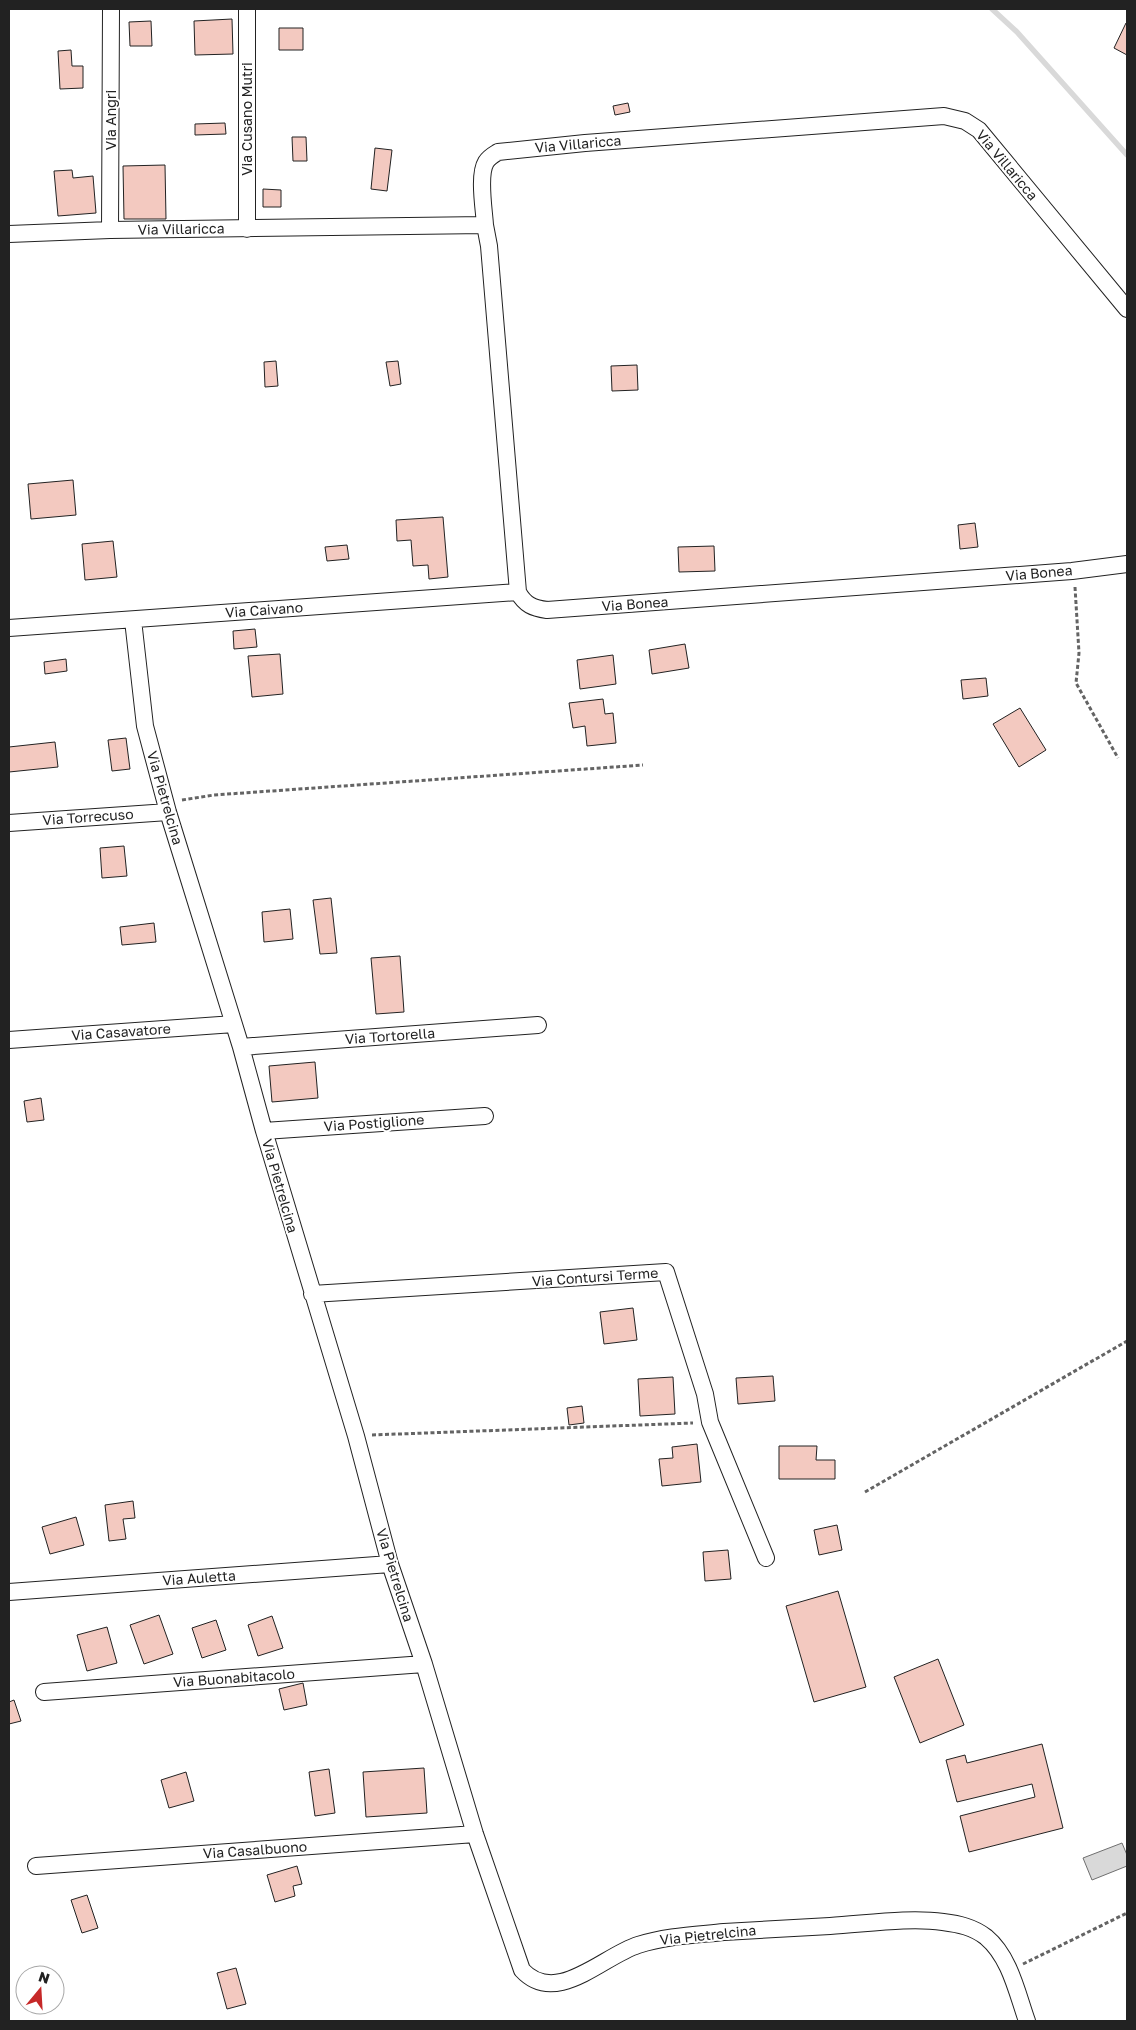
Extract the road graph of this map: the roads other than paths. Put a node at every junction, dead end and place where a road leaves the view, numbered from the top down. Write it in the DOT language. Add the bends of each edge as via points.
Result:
graph roads {
  1 [pos="111,9"];
  2 [pos="247,9"];
  3 [pos="485,225"];
  4 [pos="247,229"];
  5 [pos="110,230"];
  6 [pos="9,234"];
  7 [pos="1127,309"];
  8 [pos="1127,564"];
  9 [pos="518,592"];
  10 [pos="133,620"];
  11 [pos="9,628"];
  12 [pos="167,808"];
  13 [pos="9,823"];
  14 [pos="234,1024"];
  15 [pos="538,1024"];
  16 [pos="9,1040"];
  17 [pos="241,1047"];
  18 [pos="485,1116"];
  19 [pos="264,1131"];
  20 [pos="312,1294"];
  21 [pos="766,1558"];
  22 [pos="390,1564"];
  23 [pos="9,1592"];
  24 [pos="424,1664"];
  25 [pos="44,1692"];
  26 [pos="475,1834"];
  27 [pos="36,1866"];
  28 [pos="1027,2021"];
  1 -- 5 [label="street, Via Angri"];
  2 -- 4 [label="street, Via Cusano Mutri"];
  3 -- 4 [label="street, Via Villaricca"];
  3 -- 7 [label="street, Via Villaricca" via="484,165 498,152 944,116 965,121 979,130"];
  3 -- 9 [label="street"];
  4 -- 5 [label="street, Via Villaricca"];
  5 -- 6 [label="street, Via Villaricca"];
  8 -- 9 [label="street, Via Bonea" via="1072,571 547,610 529,606"];
  9 -- 10 [label="street, Via Caivano"];
  10 -- 11 [label="street, Via Caivano"];
  10 -- 12 [label="street, Via Pietrelcina" via="145,726"];
  12 -- 13 [label="street, Via Torrecuso"];
  12 -- 14 [label="street, Via Pietrelcina"];
  14 -- 16 [label="street, Via Casavatore"];
  14 -- 17 [label="street, Via Pietrelcina"];
  15 -- 17 [label="street, Via Tortorella"];
  17 -- 19 [label="street, Via Pietrelcina"];
  18 -- 19 [label="street, Via Postiglione"];
  19 -- 20 [label="street, Via Pietrelcina"];
  20 -- 21 [label="street, Via Contursi Terme" via="666,1272 705,1394 710,1422"];
  20 -- 22 [label="street, Via Pietrelcina" via="356,1436"];
  22 -- 23 [label="street, Via Auletta"];
  22 -- 24 [label="street, Via Pietrelcina"];
  24 -- 25 [label="street, Via Buonabitacolo"];
  24 -- 26 [label="street, Via Pietrelcina"];
  26 -- 27 [label="street, Via Casalbuono"];
  26 -- 28 [label="street, Via Pietrelcina" via="517,1959 530,1978 542,1983 570,1980 625,1950 668,1937 922,1921 960,1925 979,1932 996,1949 1009,1970"];
}
